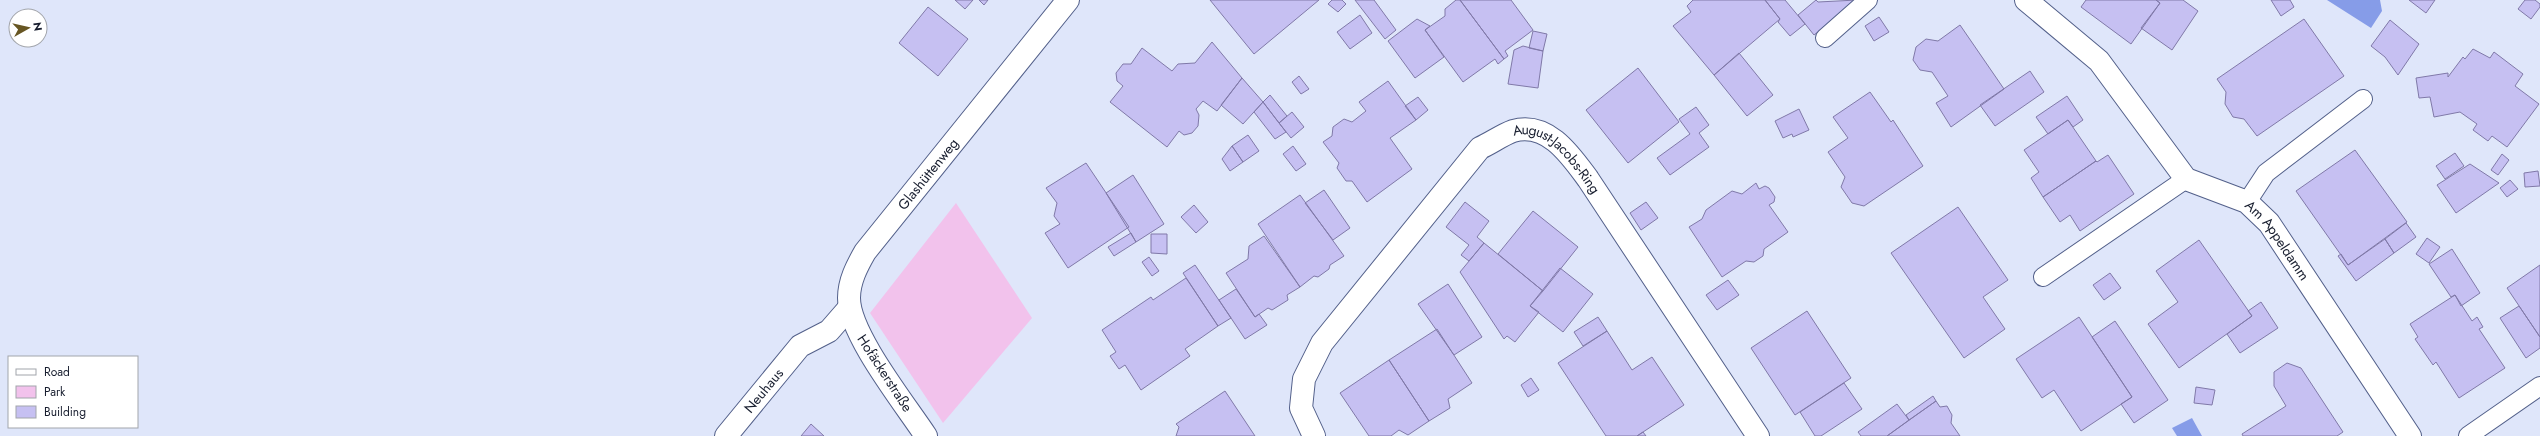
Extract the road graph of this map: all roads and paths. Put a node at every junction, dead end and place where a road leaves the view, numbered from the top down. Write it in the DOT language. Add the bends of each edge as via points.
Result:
graph roads {
  1 [pos="1068,0"];
  2 [pos="1868,0"];
  3 [pos="2031,1"];
  4 [pos="1825,38"];
  5 [pos="2363,99"];
  6 [pos="2186,179"];
  7 [pos="2247,202"];
  8 [pos="2043,277"];
  9 [pos="850,308"];
  10 [pos="2540,386"];
  11 [pos="726,436"];
  12 [pos="926,436"];
  13 [pos="1314,436"];
  14 [pos="1758,436"];
  15 [pos="2410,436"];
  16 [pos="2468,436"];
  1 -- 9 [label="street, Glashüttenweg" via="865,252 850,286"];
  2 -- 4 [label="lane"];
  3 -- 6 [label="street" via="2099,61"];
  5 -- 7 [label="lane" via="2266,172"];
  6 -- 7 [label="street, Am Appeldamm"];
  6 -- 8 [label="lane"];
  7 -- 15 [label="street, Am Appeldamm" via="2269,223"];
  9 -- 11 [label="street, Neuhaus" via="829,331 800,346"];
  9 -- 12 [label="street, Hofäckerstraße" via="853,322 865,344"];
  10 -- 16 [label="lane"];
  13 -- 14 [label="street, August-Jacobs-Ring" via="1301,408 1304,379 1322,343 1480,148 1514,131 1539,131 1565,147 1588,179"];
}
